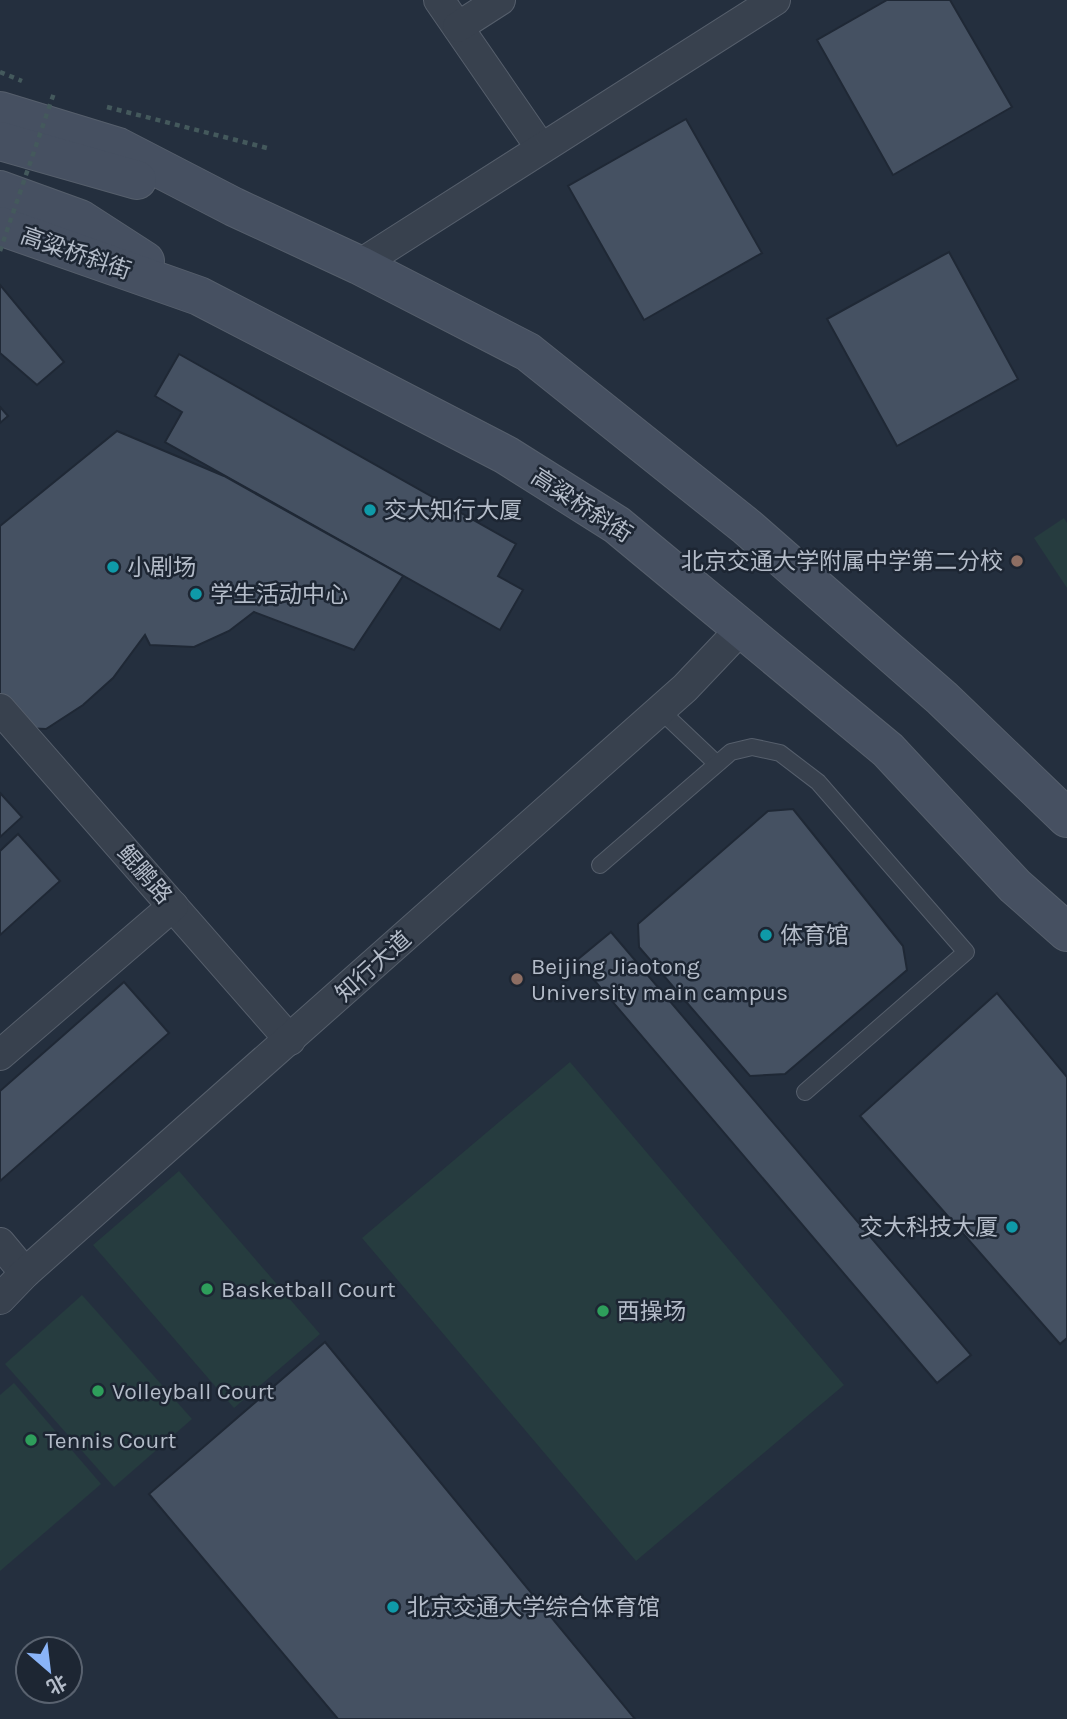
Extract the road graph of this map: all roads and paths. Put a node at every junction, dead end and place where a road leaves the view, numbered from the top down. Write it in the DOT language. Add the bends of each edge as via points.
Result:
graph roads {
  1 [pos="439,0"];
  2 [pos="500,0"];
  3 [pos="775,0"];
  4 [pos="458,27"];
  5 [pos="0,72"];
  6 [pos="32,85"];
  7 [pos="43,89"];
  8 [pos="107,107"];
  9 [pos="0,110"];
  10 [pos="0,141"];
  11 [pos="267,148"];
  12 [pos="541,148"];
  13 [pos="0,190"];
  14 [pos="234,207"];
  15 [pos="0,226"];
  16 [pos="0,251"];
  17 [pos="359,265"];
  18 [pos="199,296"];
  19 [pos="741,629"];
  20 [pos="0,709"];
  21 [pos="660,710"];
  22 [pos="716,763"];
  23 [pos="1067,818"];
  24 [pos="600,866"];
  25 [pos="173,906"];
  26 [pos="1067,932"];
  27 [pos="290,1040"];
  28 [pos="0,1055"];
  29 [pos="805,1091"];
  30 [pos="0,1243"];
  31 [pos="25,1273"];
  32 [pos="0,1299"];
  1 -- 4 [label="street"];
  2 -- 4 [label="street"];
  3 -- 12 [label="street"];
  4 -- 12 [label="street"];
  5 -- 6 [label="path"];
  7 -- 16 [label="path, bridge" via="54,93"];
  8 -- 11 [label="path"];
  9 -- 14 [label="main road" via="118,147"];
  10 -- 14 [label="main road"];
  12 -- 17 [label="street"];
  13 -- 18 [label="main road" via="80,219"];
  14 -- 17 [label="main road"];
  15 -- 18 [label="main road, 高粱桥斜街"];
  17 -- 23 [label="main road" via="528,352 747,527 942,698"];
  18 -- 19 [label="main road, 高粱桥斜街" via="506,456 617,525"];
  19 -- 21 [label="street, 知行大道"];
  19 -- 26 [label="main road, 高粱桥斜街" via="888,750 1015,886"];
  20 -- 25 [label="street, 鲲鹏路"];
  21 -- 22 [label="lane"];
  21 -- 27 [label="street, 知行大道"];
  22 -- 24 [label="lane"];
  22 -- 29 [label="lane" via="731,752 751,747 780,753 818,782 966,952"];
  25 -- 27 [label="street, 鲲鹏路"];
  25 -- 28 [label="street"];
  27 -- 31 [label="street, 知行大道"];
  30 -- 31 [label="street"];
  31 -- 32 [label="street, 知行大道"];
}
